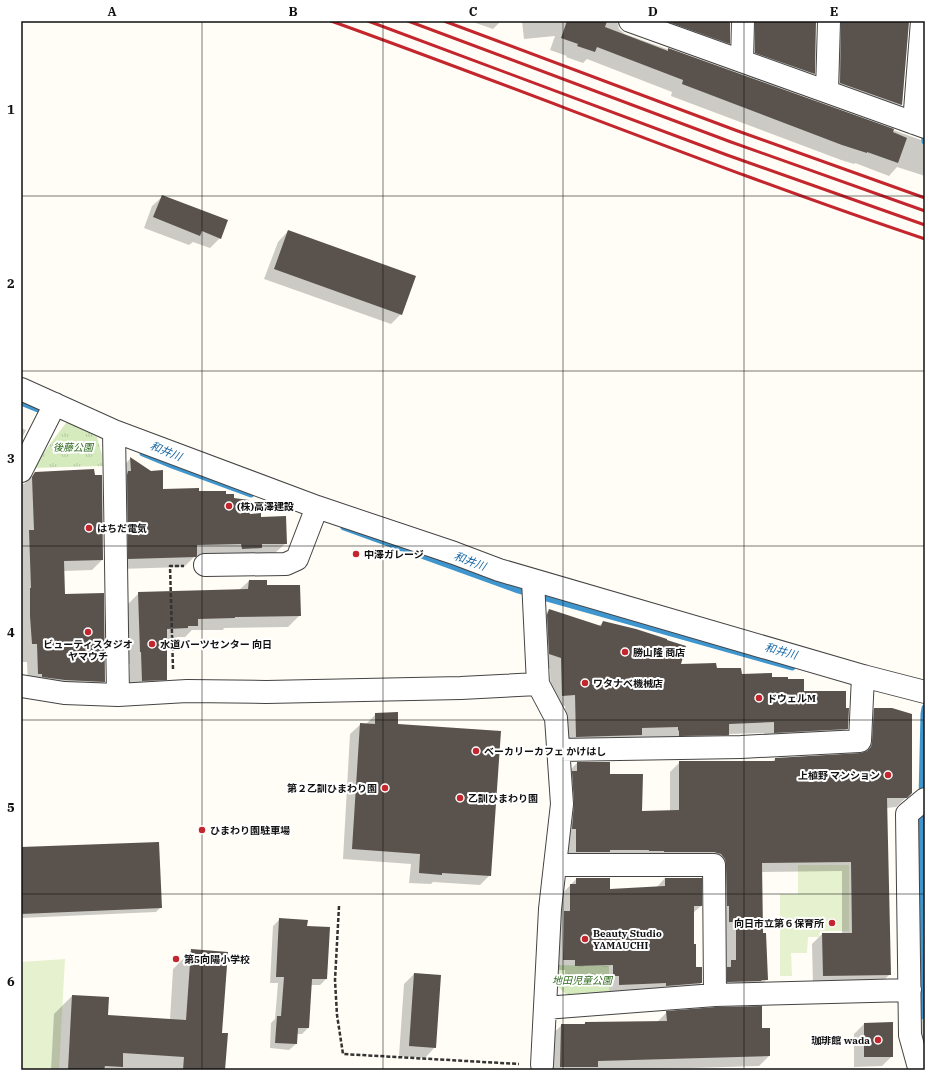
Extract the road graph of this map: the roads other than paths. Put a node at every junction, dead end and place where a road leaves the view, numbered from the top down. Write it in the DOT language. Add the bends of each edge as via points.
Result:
graph roads {
  1 [pos="630,21"];
  2 [pos="743,21"];
  3 [pos="829,21"];
  4 [pos="922,21"];
  5 [pos="656,26"];
  6 [pos="742,61"];
  7 [pos="827,92"];
  8 [pos="919,125"];
  9 [pos="21,389"];
  10 [pos="55,404"];
  11 [pos="114,431"];
  12 [pos="21,471"];
  13 [pos="317,507"];
  14 [pos="205,565"];
  15 [pos="533,580"];
  16 [pos="864,676"];
  17 [pos="538,684"];
  18 [pos="21,686"];
  19 [pos="925,692"];
  20 [pos="118,695"];
  21 [pos="559,750"];
  22 [pos="921,802"];
  23 [pos="555,865"];
  24 [pos="910,990"];
  25 [pos="715,995"];
  26 [pos="545,1008"];
  27 [pos="918,1059"];
  28 [pos="542,1065"];
  1 -- 5 [label="street"];
  2 -- 6 [label="street"];
  3 -- 7 [label="street"];
  4 -- 8 [label="street"];
  5 -- 6 [label="street"];
  6 -- 7 [label="street"];
  7 -- 8 [label="street"];
  9 -- 10 [label="street"];
  10 -- 11 [label="street"];
  10 -- 12 [label="street"];
  11 -- 13 [label="street"];
  11 -- 20 [label="street"];
  13 -- 14 [label="street" via="297,559 286,564"];
  13 -- 15 [label="street"];
  15 -- 16 [label="street"];
  15 -- 17 [label="street"];
  16 -- 19 [label="street"];
  16 -- 21 [label="street" via="860,741 741,747"];
  17 -- 20 [label="street" via="453,689"];
  17 -- 21 [label="street" via="556,718"];
  18 -- 20 [label="street" via="64,693"];
  21 -- 23 [label="street" via="562,804"];
  22 -- 24 [label="street" via="907,814"];
  23 -- 25 [label="street" via="714,865"];
  23 -- 26 [label="street"];
  24 -- 25 [label="street"];
  24 -- 27 [label="street" via="910,1035"];
  25 -- 26 [label="street"];
  26 -- 28 [label="street"];
}
